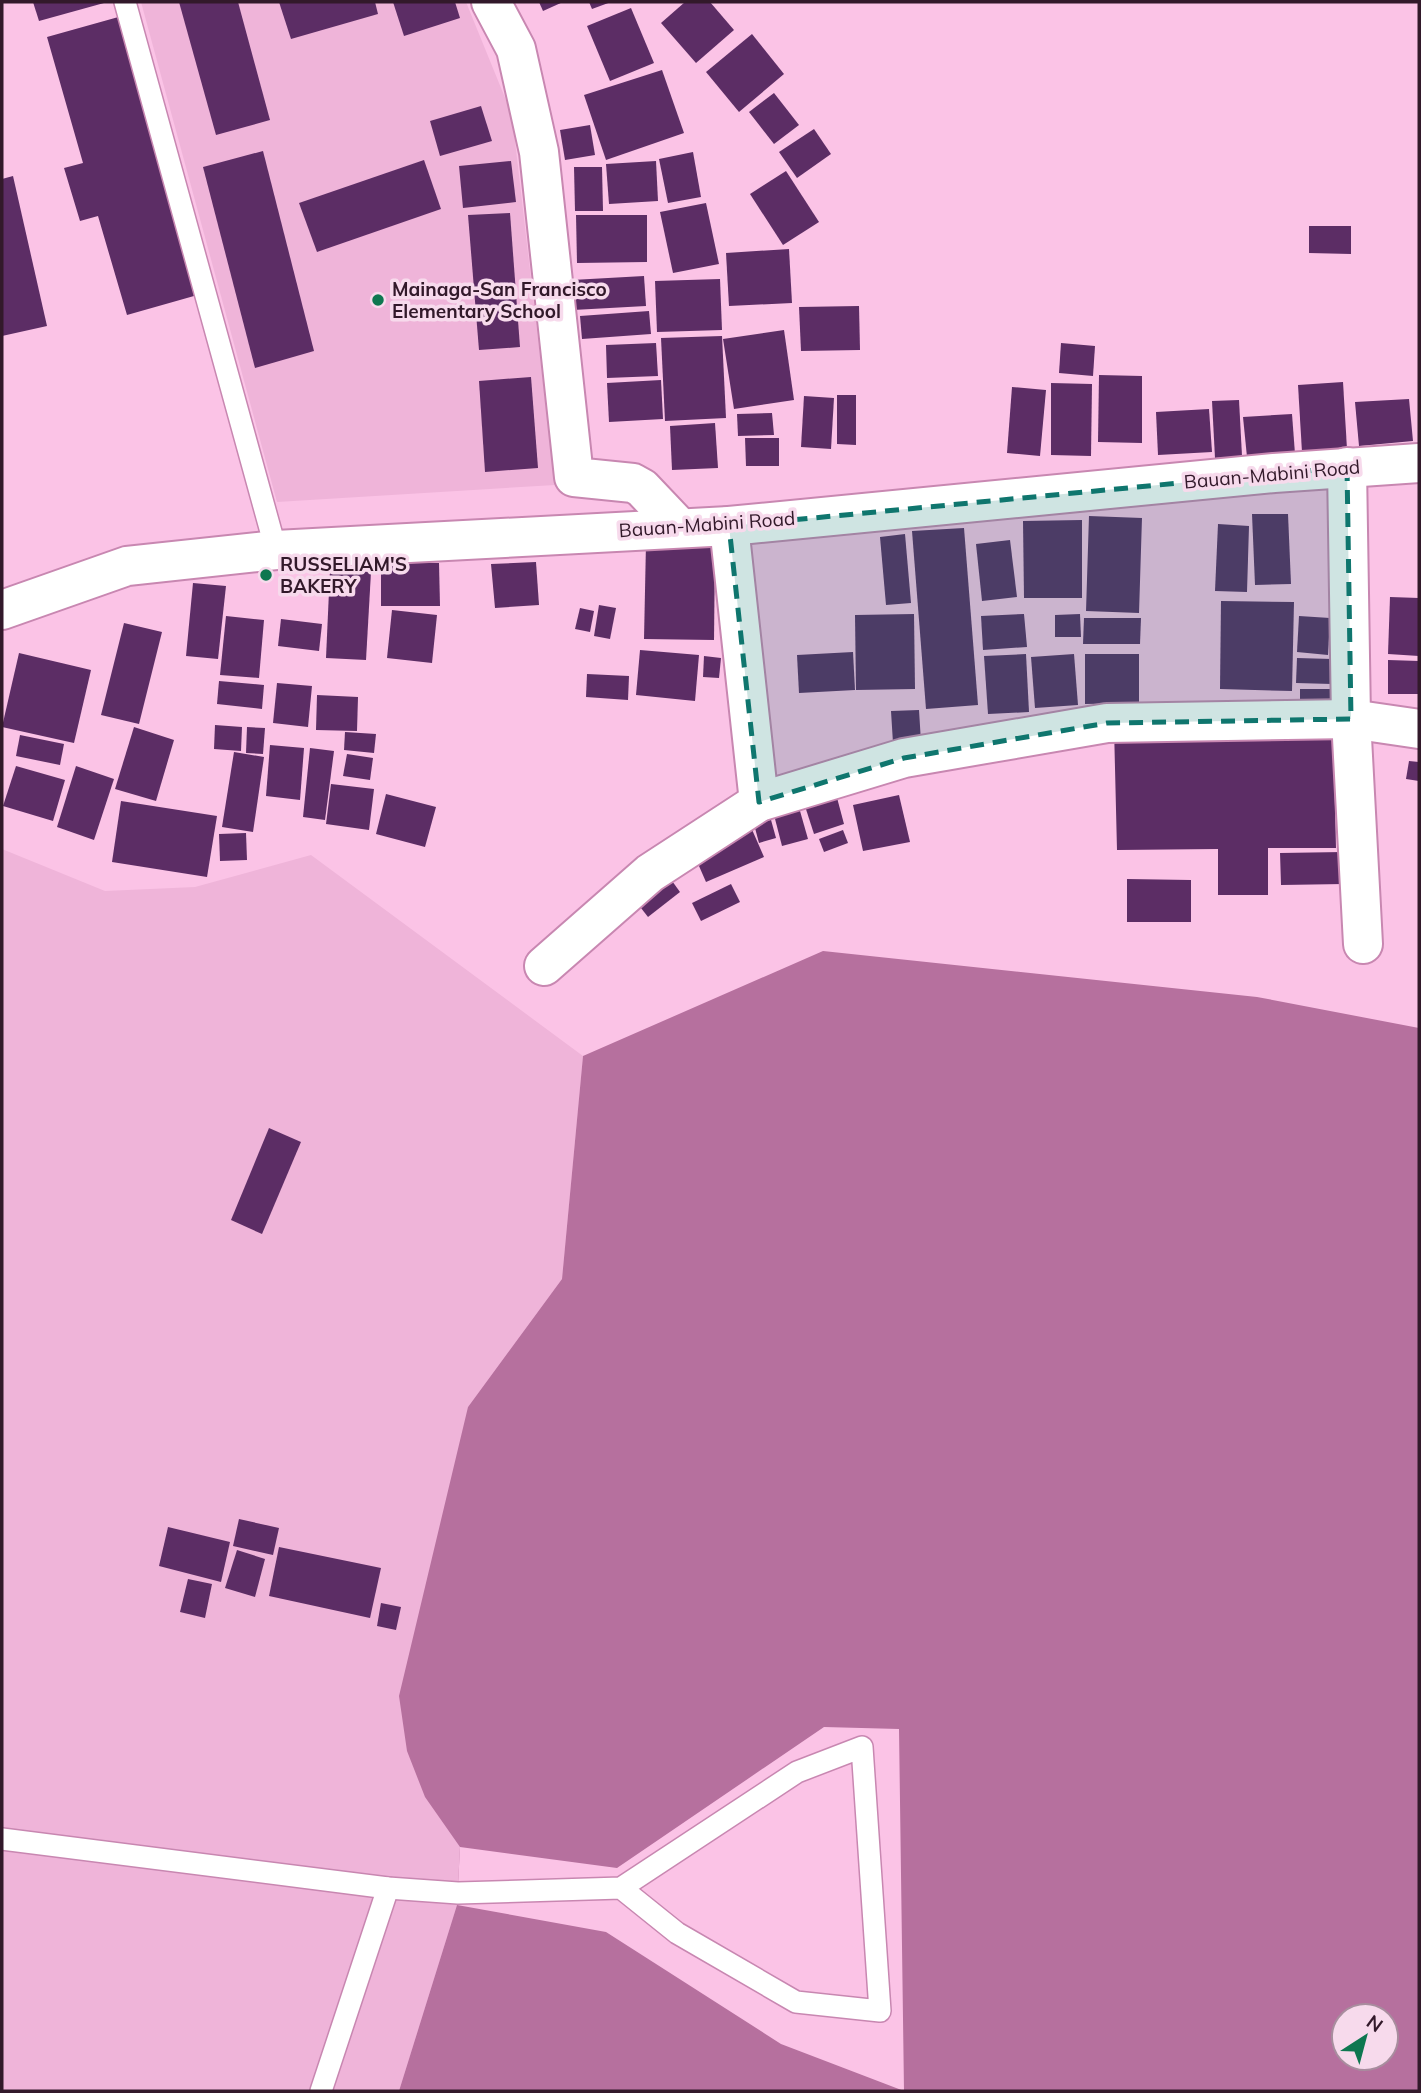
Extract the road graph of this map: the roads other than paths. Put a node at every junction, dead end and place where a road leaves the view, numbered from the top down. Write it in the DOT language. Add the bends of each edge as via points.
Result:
graph roads {
  1 [pos="125,2"];
  2 [pos="491,2"];
  3 [pos="1419,463"];
  4 [pos="1347,467"];
  5 [pos="729,526"];
  6 [pos="679,527"];
  7 [pos="276,550"];
  8 [pos="2,610"];
  9 [pos="1351,719"];
  10 [pos="1419,729"];
  11 [pos="759,802"];
  12 [pos="1363,944"];
  13 [pos="544,966"];
  14 [pos="2,1839"];
  15 [pos="388,1888"];
  16 [pos="621,1888"];
  17 [pos="321,2091"];
  1 -- 7 [label="lane"];
  2 -- 6 [label="street" via="516,49 539,152 574,477 633,482"];
  3 -- 4 [label="street, Bauan-Mabini Road"];
  4 -- 5 [label="street, Bauan-Mabini Road"];
  4 -- 9 [label="street"];
  5 -- 6 [label="street, Bauan-Mabini Road"];
  5 -- 11 [label="street"];
  6 -- 7 [label="street, Bauan-Mabini Road"];
  7 -- 8 [label="street, Bauan-Mabini Road" via="127,566"];
  9 -- 10 [label="street"];
  9 -- 11 [label="street" via="1107,723 904,758"];
  9 -- 12 [label="street"];
  11 -- 13 [label="street" via="650,873"];
  14 -- 15 [label="lane"];
  15 -- 16 [label="lane" via="458,1893"];
  15 -- 17 [label="lane"];
  16 -- 16 [label="lane" via="677,1933 796,2002 880,2011 862,1746 797,1772"];
}
